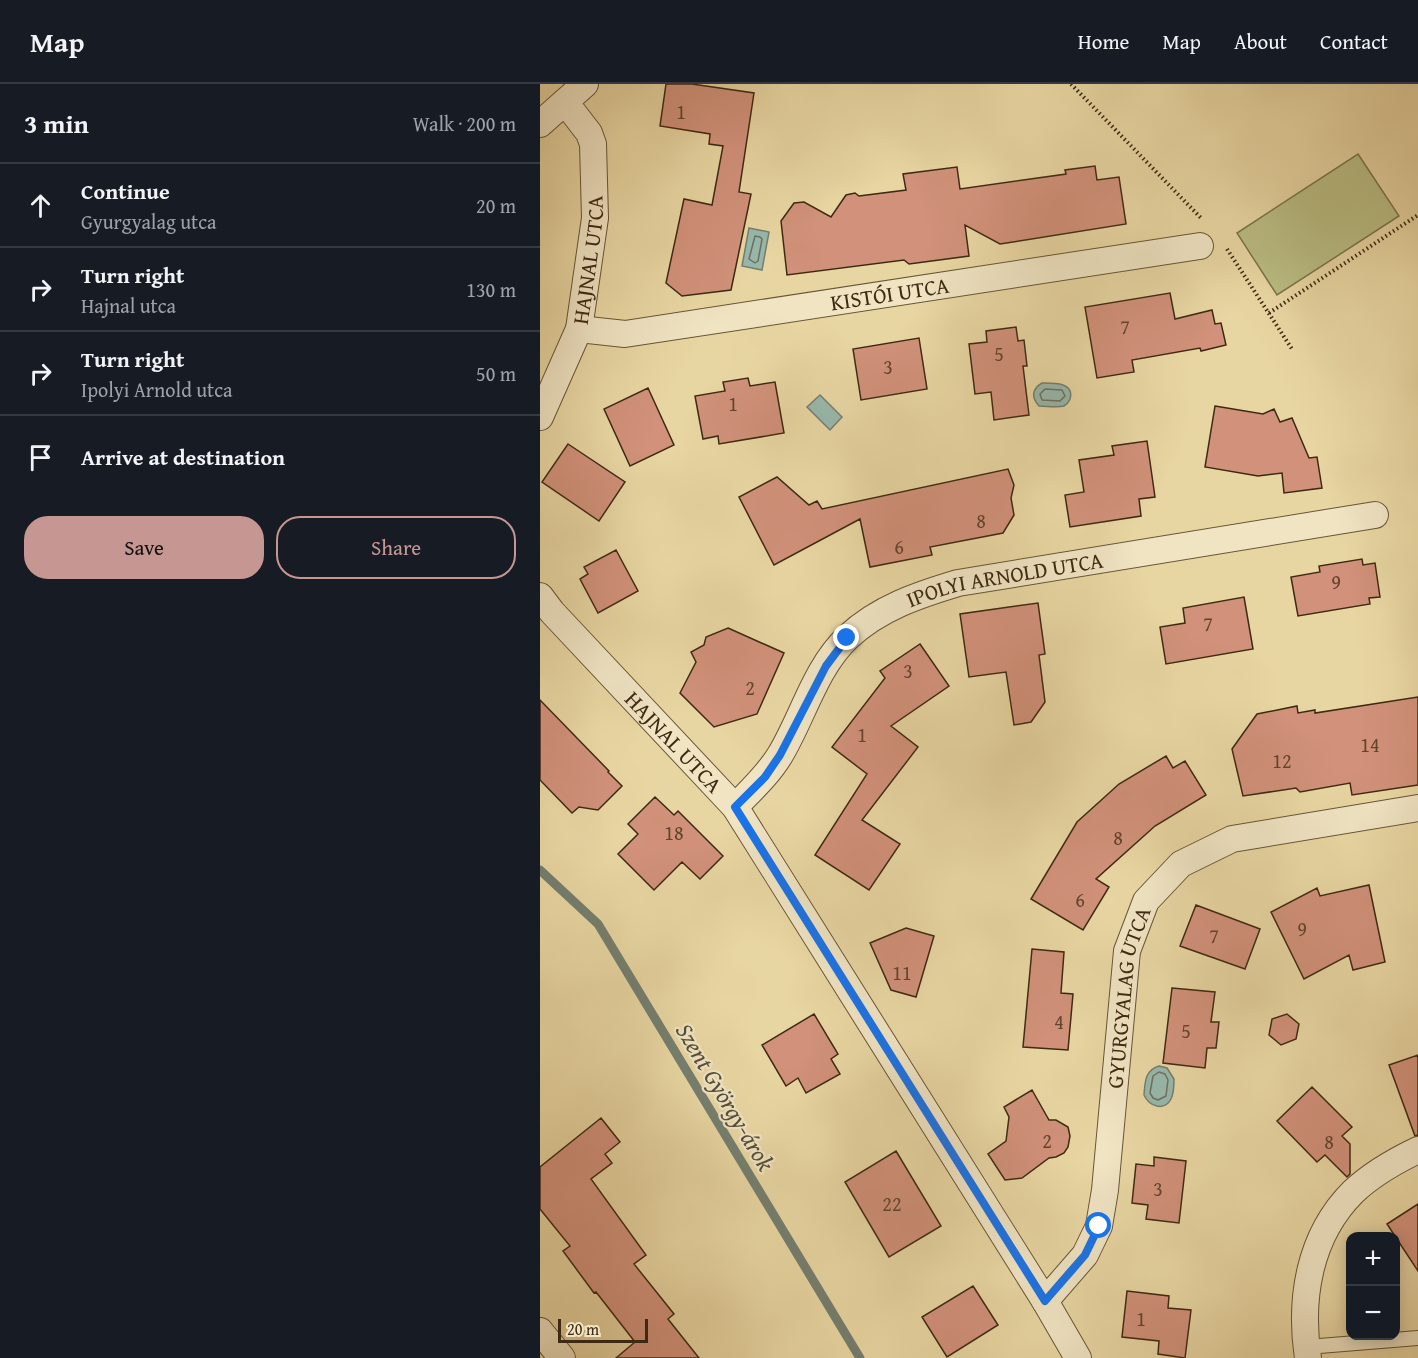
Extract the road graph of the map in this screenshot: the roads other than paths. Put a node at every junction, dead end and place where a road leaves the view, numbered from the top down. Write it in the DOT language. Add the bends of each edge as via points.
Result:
graph roads {
  1 [pos="585,84"];
  2 [pos="565,102"];
  3 [pos="540,124"];
  4 [pos="1211,238"];
  5 [pos="579,329"];
  6 [pos="540,417"];
  7 [pos="1376,515"];
  8 [pos="540,596"];
  9 [pos="735,807"];
  10 [pos="1418,808"];
  11 [pos="1418,1150"];
  12 [pos="1045,1301"];
  13 [pos="540,1330"];
  14 [pos="1418,1338"];
  15 [pos="1308,1352"];
  16 [pos="562,1358"];
  17 [pos="1078,1358"];
  1 -- 2 [label="street"];
  2 -- 3 [label="street"];
  2 -- 5 [label="street, HAJNAL UTCA" via="590,132 593,144 595,219"];
  4 -- 5 [label="street, KISTÓI UTCA" via="625,334"];
  5 -- 6 [label="street, HAJNAL UTCA"];
  7 -- 9 [label="street, IPOLYI ARNOLD UTCA" via="958,583 917,595 878,614 847,638 826,666 780,755 765,777"];
  8 -- 9 [label="street, HAJNAL UTCA"];
  9 -- 12 [label="street, HAJNAL UTCA"];
  10 -- 12 [label="street, GYURGYALAG UTCA" via="1232,839 1181,864 1146,901 1127,951 1099,1226 1085,1255"];
  11 -- 15 [label="street" via="1390,1164 1353,1193 1326,1228 1310,1269 1304,1307"];
  12 -- 17 [label="street, HAJNAL UTCA"];
  13 -- 16 [label="street"];
  14 -- 15 [label="lane"];
}
